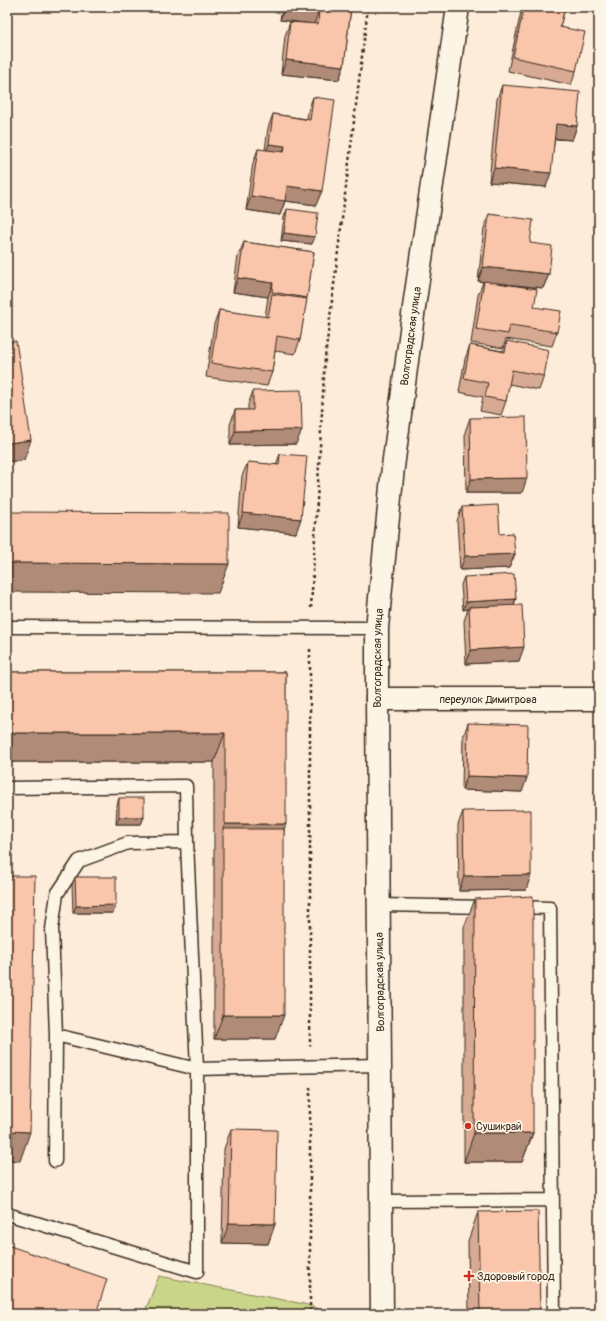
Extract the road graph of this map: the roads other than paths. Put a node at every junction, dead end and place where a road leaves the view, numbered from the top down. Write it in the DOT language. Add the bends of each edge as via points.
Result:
graph roads {
  1 [pos="458,7"];
  2 [pos="7,627"];
  3 [pos="377,628"];
  4 [pos="377,699"];
  5 [pos="599,699"];
  6 [pos="7,788"];
  7 [pos="187,842"];
  8 [pos="379,905"];
  9 [pos="56,1035"];
  10 [pos="380,1065"];
  11 [pos="197,1069"];
  12 [pos="54,1161"];
  13 [pos="553,1200"];
  14 [pos="381,1201"];
  15 [pos="7,1214"];
  16 [pos="382,1314"];
  17 [pos="554,1314"];
  1 -- 3 [label="main road, Волгоградская улица" via="394,459"];
  2 -- 3 [label="lane"];
  3 -- 4 [label="main road, Волгоградская улица"];
  4 -- 5 [label="main road, переулок Димитрова"];
  4 -- 8 [label="main road, Волгоградская улица"];
  6 -- 7 [label="lane" via="186,786"];
  7 -- 9 [label="lane" via="128,842 78,861 57,894 52,929"];
  7 -- 11 [label="lane"];
  8 -- 10 [label="main road, Волгоградская улица"];
  8 -- 13 [label="lane" via="550,908"];
  9 -- 11 [label="lane"];
  9 -- 12 [label="lane"];
  10 -- 11 [label="lane"];
  10 -- 14 [label="main road, Волгоградская улица"];
  11 -- 15 [label="lane" via="197,1272"];
  13 -- 14 [label="lane"];
  13 -- 17 [label="lane"];
  14 -- 16 [label="main road, Волгоградская улица"];
}
